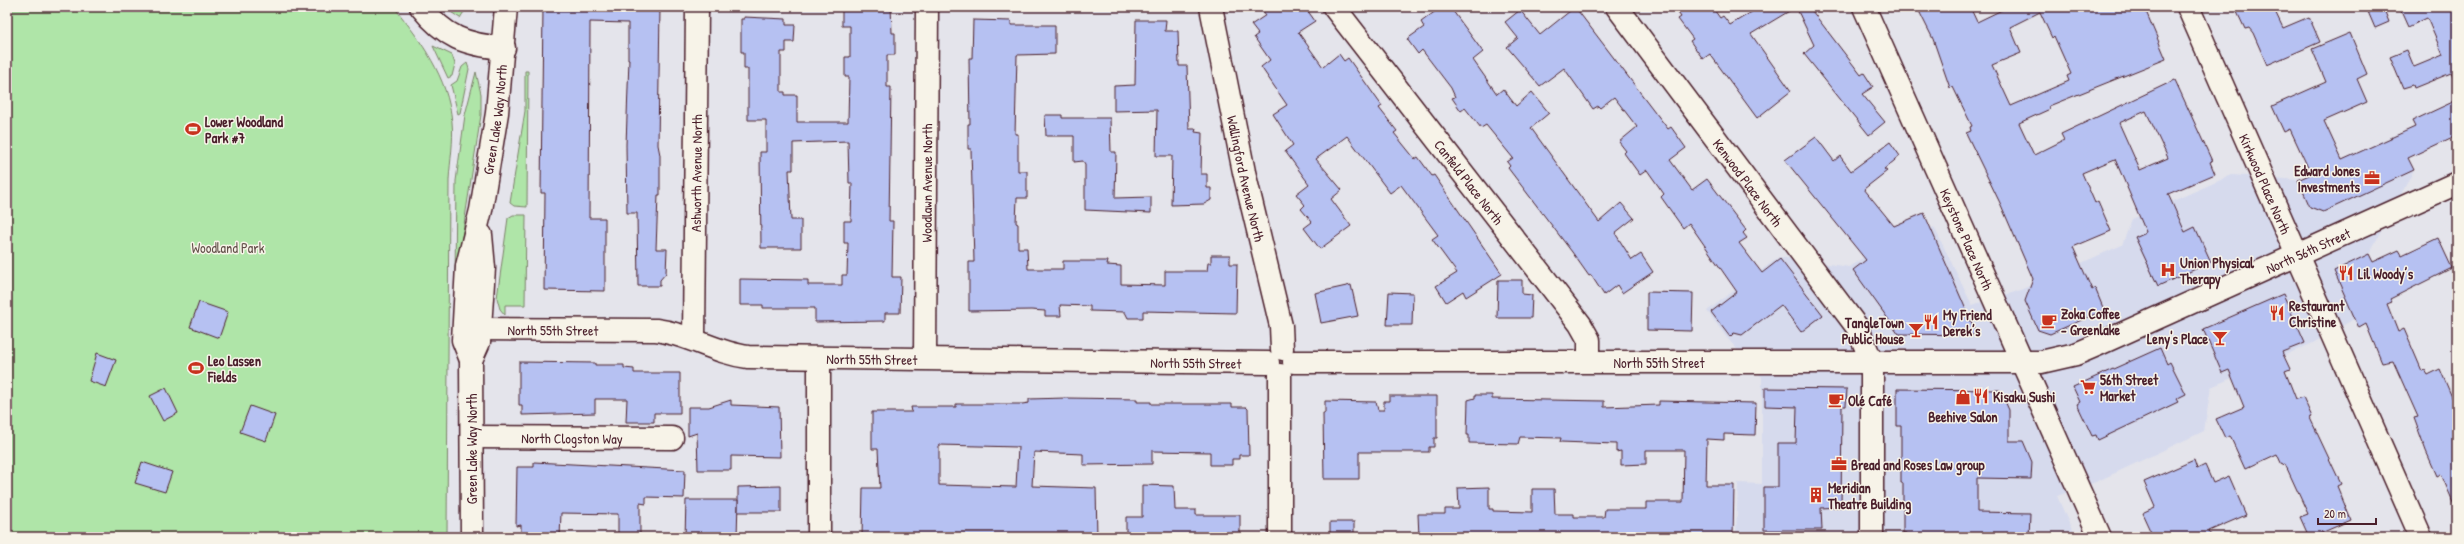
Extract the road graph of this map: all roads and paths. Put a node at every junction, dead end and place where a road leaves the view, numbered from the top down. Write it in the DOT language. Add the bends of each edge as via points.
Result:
graph roads {
  1 [pos="421,7"];
  2 [pos="506,7"];
  3 [pos="696,7"];
  4 [pos="927,7"];
  5 [pos="1211,7"];
  6 [pos="1334,7"];
  7 [pos="1617,7"];
  8 [pos="1864,7"];
  9 [pos="2188,7"];
  10 [pos="504,48"];
  11 [pos="2457,183"];
  12 [pos="479,214"];
  13 [pos="2298,255"];
  14 [pos="480,329"];
  15 [pos="694,339"];
  16 [pos="925,358"];
  17 [pos="820,359"];
  18 [pos="471,360"];
  19 [pos="1589,361"];
  20 [pos="1281,362"];
  21 [pos="1872,362"];
  22 [pos="2023,363"];
  23 [pos="472,437"];
  24 [pos="672,438"];
  25 [pos="472,537"];
  26 [pos="819,537"];
  27 [pos="1280,537"];
  28 [pos="1872,537"];
  29 [pos="2100,537"];
  30 [pos="2420,537"];
  1 -- 10 [label="street" via="450,35 478,45"];
  2 -- 10 [label="street, Green Lake Way North"];
  3 -- 15 [label="street, Ashworth Avenue North"];
  4 -- 16 [label="street, Woodlawn Avenue North"];
  5 -- 20 [label="street, Wallingford Avenue North" via="1244,172 1281,326"];
  6 -- 19 [label="street, Canfield Place North" via="1580,324 1589,340"];
  7 -- 21 [label="street, Kenwood Place North" via="1856,327"];
  8 -- 22 [label="street, Keystone Place North"];
  9 -- 13 [label="street, Kirkwood Place North"];
  10 -- 12 [label="street, Green Lake Way North" via="497,113"];
  11 -- 13 [label="street, North 56th Street"];
  12 -- 14 [label="street, Green Lake Way North" via="484,268"];
  12 -- 18 [label="street, Green Lake Way North" via="467,266 463,328 463,340"];
  13 -- 22 [label="street, North 56th Street" via="2076,354 2041,362"];
  13 -- 30 [label="street, Kirkwood Place North"];
  14 -- 15 [label="street, North 55th Street" via="656,330 674,332"];
  14 -- 18 [label="street, Green Lake Way North" via="479,342"];
  15 -- 17 [label="street, North 55th Street" via="729,354"];
  16 -- 17 [label="street, North 55th Street"];
  16 -- 20 [label="street, North 55th Street"];
  17 -- 26 [label="street"];
  18 -- 23 [label="street, Green Lake Way North"];
  19 -- 20 [label="street, North 55th Street"];
  19 -- 21 [label="street, North 55th Street"];
  20 -- 27 [label="street, Wallingford Avenue North"];
  21 -- 22 [label="street, North 55th Street"];
  21 -- 28 [label="street"];
  22 -- 29 [label="street, Keystone Place North"];
  23 -- 24 [label="street, North Clogston Way"];
  23 -- 25 [label="street, Green Lake Way North"];
}
